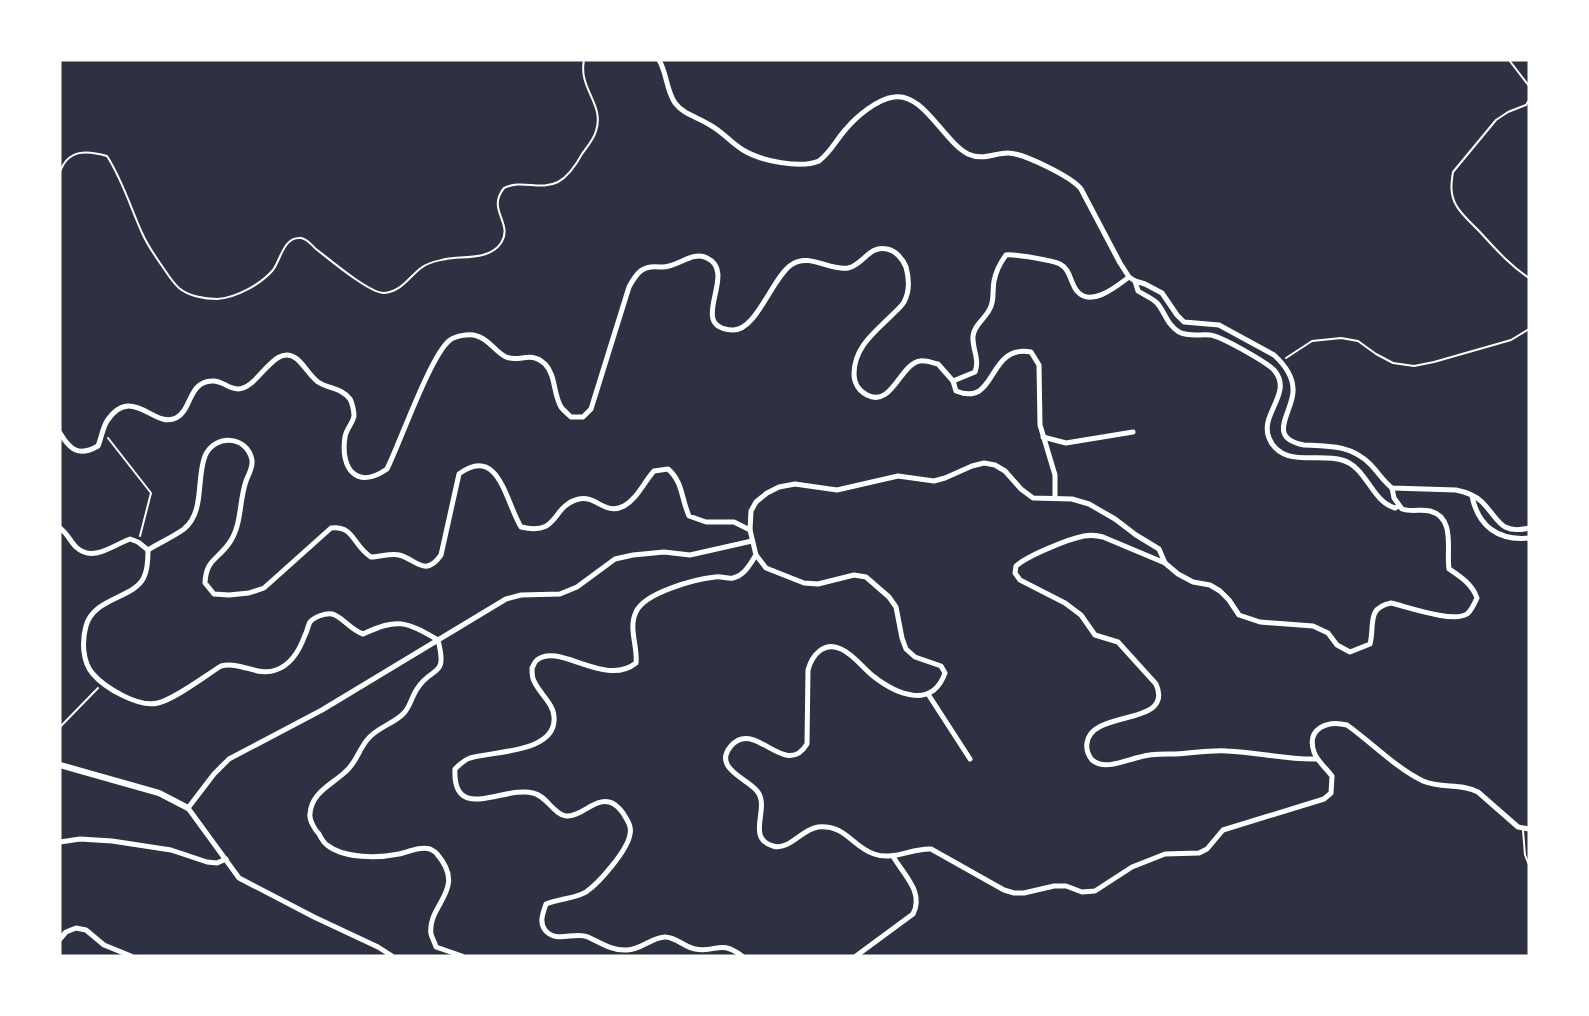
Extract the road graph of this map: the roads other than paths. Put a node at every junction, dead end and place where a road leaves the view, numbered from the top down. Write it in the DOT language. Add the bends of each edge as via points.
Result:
graph roads {
  1 [pos="659,60"];
  2 [pos="1132,279"];
  3 [pos="953,381"];
  4 [pos="1133,432"];
  5 [pos="60,433"];
  6 [pos="1043,438"];
  7 [pos="1382,479"];
  8 [pos="1371,486"];
  9 [pos="1392,488"];
  10 [pos="1472,496"];
  11 [pos="1055,498"];
  12 [pos="1399,506"];
  13 [pos="60,528"];
  14 [pos="1529,528"];
  15 [pos="750,531"];
  16 [pos="1529,538"];
  17 [pos="752,541"];
  18 [pos="148,550"];
  19 [pos="756,555"];
  20 [pos="1165,563"];
  21 [pos="438,640"];
  22 [pos="928,694"];
  23 [pos="970,759"];
  24 [pos="1317,759"];
  25 [pos="60,765"];
  26 [pos="188,808"];
  27 [pos="1526,829"];
  28 [pos="60,842"];
  29 [pos="894,858"];
  30 [pos="226,859"];
  31 [pos="1529,866"];
  32 [pos="60,939"];
  33 [pos="131,956"];
  34 [pos="392,956"];
  35 [pos="462,956"];
  36 [pos="742,956"];
  37 [pos="856,956"];
  1 -- 2 [label="street" via="671,97 682,111 708,123 753,155 798,165 812,164 825,157 852,123 880,103 894,97 907,98 920,106 964,152 986,157 1011,153 1077,183"];
  2 -- 3 [label="street" via="1108,292 1086,297 1076,291 1068,271 1060,264 1006,255 998,266 989,312 974,333 978,359 975,372"];
  2 -- 7 [label="street" via="1162,293 1184,321 1219,325 1274,355 1291,378 1292,401 1282,424 1288,438 1297,444 1347,448 1365,459"];
  2 -- 8 [label="street" via="1138,291 1156,302 1179,332 1216,336 1273,369 1281,389 1267,422 1274,447 1289,456 1344,460"];
  3 -- 5 [label="street" via="938,364 919,361 879,397 859,389 854,379 857,354 903,304 908,291 905,263 896,252 886,248 874,250 850,268 806,261 792,265 746,326 738,331 720,327 713,320 711,308 719,274 707,257 695,256 671,267 653,266 636,274 591,409 583,417 571,417 561,407 550,370 536,358 510,359 475,335 450,340 439,354 387,469 376,476 354,474 346,464 345,434 354,415 351,400 344,392 316,381 296,358 283,355 241,389 231,389 218,381 202,384 176,418 166,420 140,408 117,410 106,422 98,446 88,452 69,447"];
  3 -- 6 [label="street" via="956,391 974,394 990,380 1003,358 1012,352 1031,352 1040,365"];
  4 -- 6 [label="street" via="1066,443"];
  6 -- 11 [label="street" via="1055,475"];
  7 -- 8 [label="street"];
  7 -- 9 [label="street"];
  8 -- 12 [label="street" via="1382,501 1395,508"];
  9 -- 10 [label="street" via="1456,490"];
  9 -- 12 [label="street"];
  10 -- 14 [label="street" via="1502,526 1515,530"];
  10 -- 16 [label="street" via="1480,519 1491,530 1504,537"];
  11 -- 15 [label="street" via="1033,498 1005,471 984,463 934,481 898,476 837,490 795,484 779,487 756,501"];
  11 -- 20 [label="street" via="1089,504 1115,519 1159,549"];
  12 -- 20 [label="street" via="1441,517 1448,528 1449,569 1467,581 1477,598 1467,614 1455,618 1391,603 1381,605 1375,610 1370,644 1350,652 1313,626 1260,622 1239,615 1220,591 1193,582"];
  13 -- 18 [label="street" via="77,548 90,553 105,552 130,539"];
  15 -- 17 [label="street"];
  15 -- 18 [label="street" via="734,522 706,522 689,516 676,476 668,469 654,471 635,496 615,509 580,498 565,506 548,526 536,530 521,527 495,472 479,465 459,474 441,555 429,566 397,554 371,557 361,551 347,530 331,528 264,588 249,593 214,594 205,584 205,572 238,525 244,486 251,471 248,449 233,440 221,441 207,453 196,513 191,521"];
  17 -- 19 [label="street"];
  17 -- 21 [label="street" via="690,555 664,552 615,559 577,587 560,594 506,599"];
  18 -- 21 [label="street" via="144,578 98,608 87,622 83,642 92,673 128,698 148,705 161,703 221,666 232,663 262,673 288,664 301,646 310,622 320,615 332,614 352,631 363,634 387,623 403,624"];
  19 -- 22 [label="street" via="765,568 804,583 818,584 854,574 875,583 896,607 906,649 915,657 941,666 945,673"];
  19 -- 36 [label="street" via="747,570 733,578 699,580 647,600 636,610 633,620 637,653 636,663 630,668 606,671 549,656 537,660 532,668 534,681 554,717 550,731 532,746 469,758 455,768 454,780 467,798 533,793 543,797 559,814 569,816 600,802 610,802 629,822 627,845 585,893 546,904 542,922 551,936 578,934 603,946 625,950 669,937 696,949 732,948"];
  20 -- 24 [label="street" via="1094,535 1059,545 1016,566 1020,580 1065,603 1081,615 1095,635 1118,642 1156,684 1159,700 1152,708 1091,732 1087,751 1092,759 1109,765 1149,754 1225,751"];
  21 -- 26 [label="street" via="322,710 229,759"];
  21 -- 35 [label="street" via="442,658 437,672 417,688 404,713 367,740 356,761 322,790 309,815 327,845 342,852 377,856 429,848 436,852 448,874 448,890 436,912 431,935 436,947"];
  22 -- 23 [label="street"];
  22 -- 29 [label="street" via="918,697 885,683 841,649 819,650 808,670 807,744 802,751 787,757 755,740 744,739 730,747 726,757 734,774 757,790 762,806 759,830 767,844 783,847 815,827 833,827 874,855"];
  24 -- 27 [label="street" via="1313,749 1319,729 1326,723 1347,725 1414,776 1429,784 1472,789 1518,827"];
  24 -- 29 [label="street" via="1332,776 1331,793 1324,799 1223,830 1199,853 1165,854 1132,867 1095,891 1054,886 1014,893 931,849"];
  25 -- 26 [label="street" via="159,793"];
  26 -- 30 [label="street"];
  27 -- 31 [label="lane" via="1525,855"];
  28 -- 30 [label="street" via="112,841 171,850 207,862"];
  29 -- 37 [label="street" via="916,893 918,904 913,914"];
  30 -- 34 [label="street" via="239,878 252,886"];
  32 -- 33 [label="street" via="76,928 86,930 104,945"];
}
